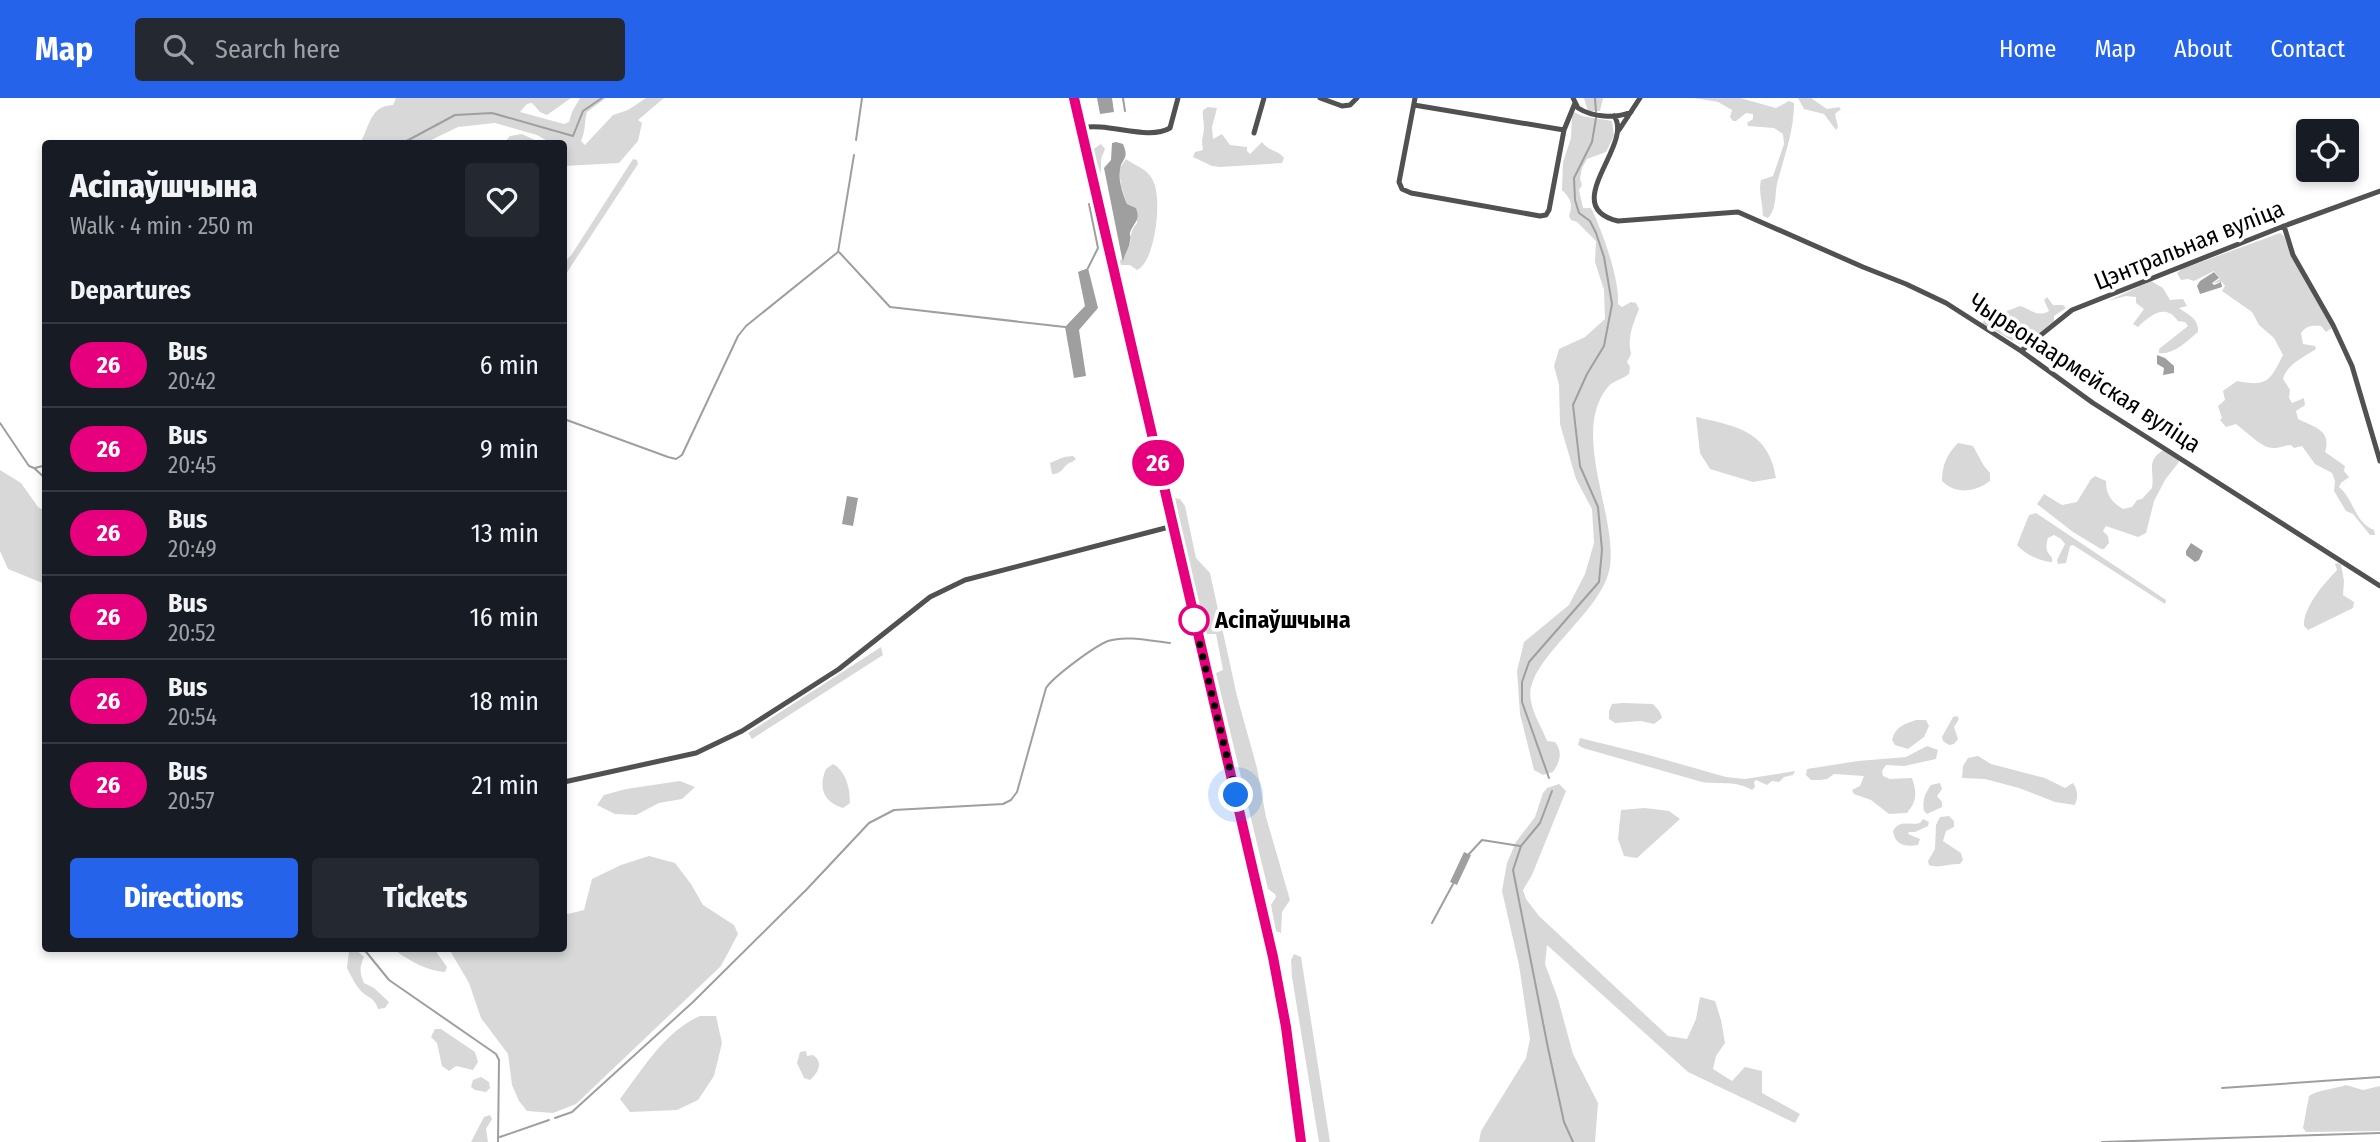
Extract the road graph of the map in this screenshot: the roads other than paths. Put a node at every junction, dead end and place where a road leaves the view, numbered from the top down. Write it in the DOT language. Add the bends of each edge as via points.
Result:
graph roads {
  1 [pos="1074,98"];
  2 [pos="1178,98"];
  3 [pos="1264,98"];
  4 [pos="1320,98"];
  5 [pos="1357,98"];
  6 [pos="1640,98"];
  7 [pos="1574,100"];
  8 [pos="1414,101"];
  9 [pos="1631,112"];
  10 [pos="1614,116"];
  11 [pos="1081,128"];
  12 [pos="1564,130"];
  13 [pos="1254,133"];
  14 [pos="1618,134"];
  15 [pos="2380,191"];
  16 [pos="2284,226"];
  17 [pos="2021,351"];
  18 [pos="2380,461"];
  19 [pos="1173,526"];
  20 [pos="2380,586"];
  21 [pos="567,781"];
  22 [pos="1301,1142"];
  1 -- 11 [label="main road"];
  2 -- 11 [label="street" via="1170,128 1156,133 1107,126"];
  3 -- 13 [label="street"];
  4 -- 5 [label="street" via="1342,106"];
  6 -- 9 [label="street"];
  7 -- 10 [label="street" via="1578,108 1591,114"];
  7 -- 12 [label="street"];
  8 -- 12 [label="street"];
  8 -- 12 [label="street" via="1399,182 1411,193 1546,215"];
  9 -- 10 [label="street"];
  9 -- 14 [label="street"];
  10 -- 14 [label="street"];
  11 -- 19 [label="main road"];
  14 -- 17 [label="street, Чырвонаармейская вуліца" via="1594,196 1597,209 1606,218 1618,221 1738,212 1946,303"];
  15 -- 16 [label="street, Цэнтральная вуліца"];
  16 -- 17 [label="street, Цэнтральная вуліца" via="2072,310"];
  16 -- 18 [label="street" via="2293,255 2352,366"];
  17 -- 20 [label="street, Чырвонаармейская вуліца" via="2093,403"];
  19 -- 21 [label="street" via="965,580 930,597 839,670 741,731 696,753"];
  19 -- 22 [label="main road" via="1273,957"];
}
